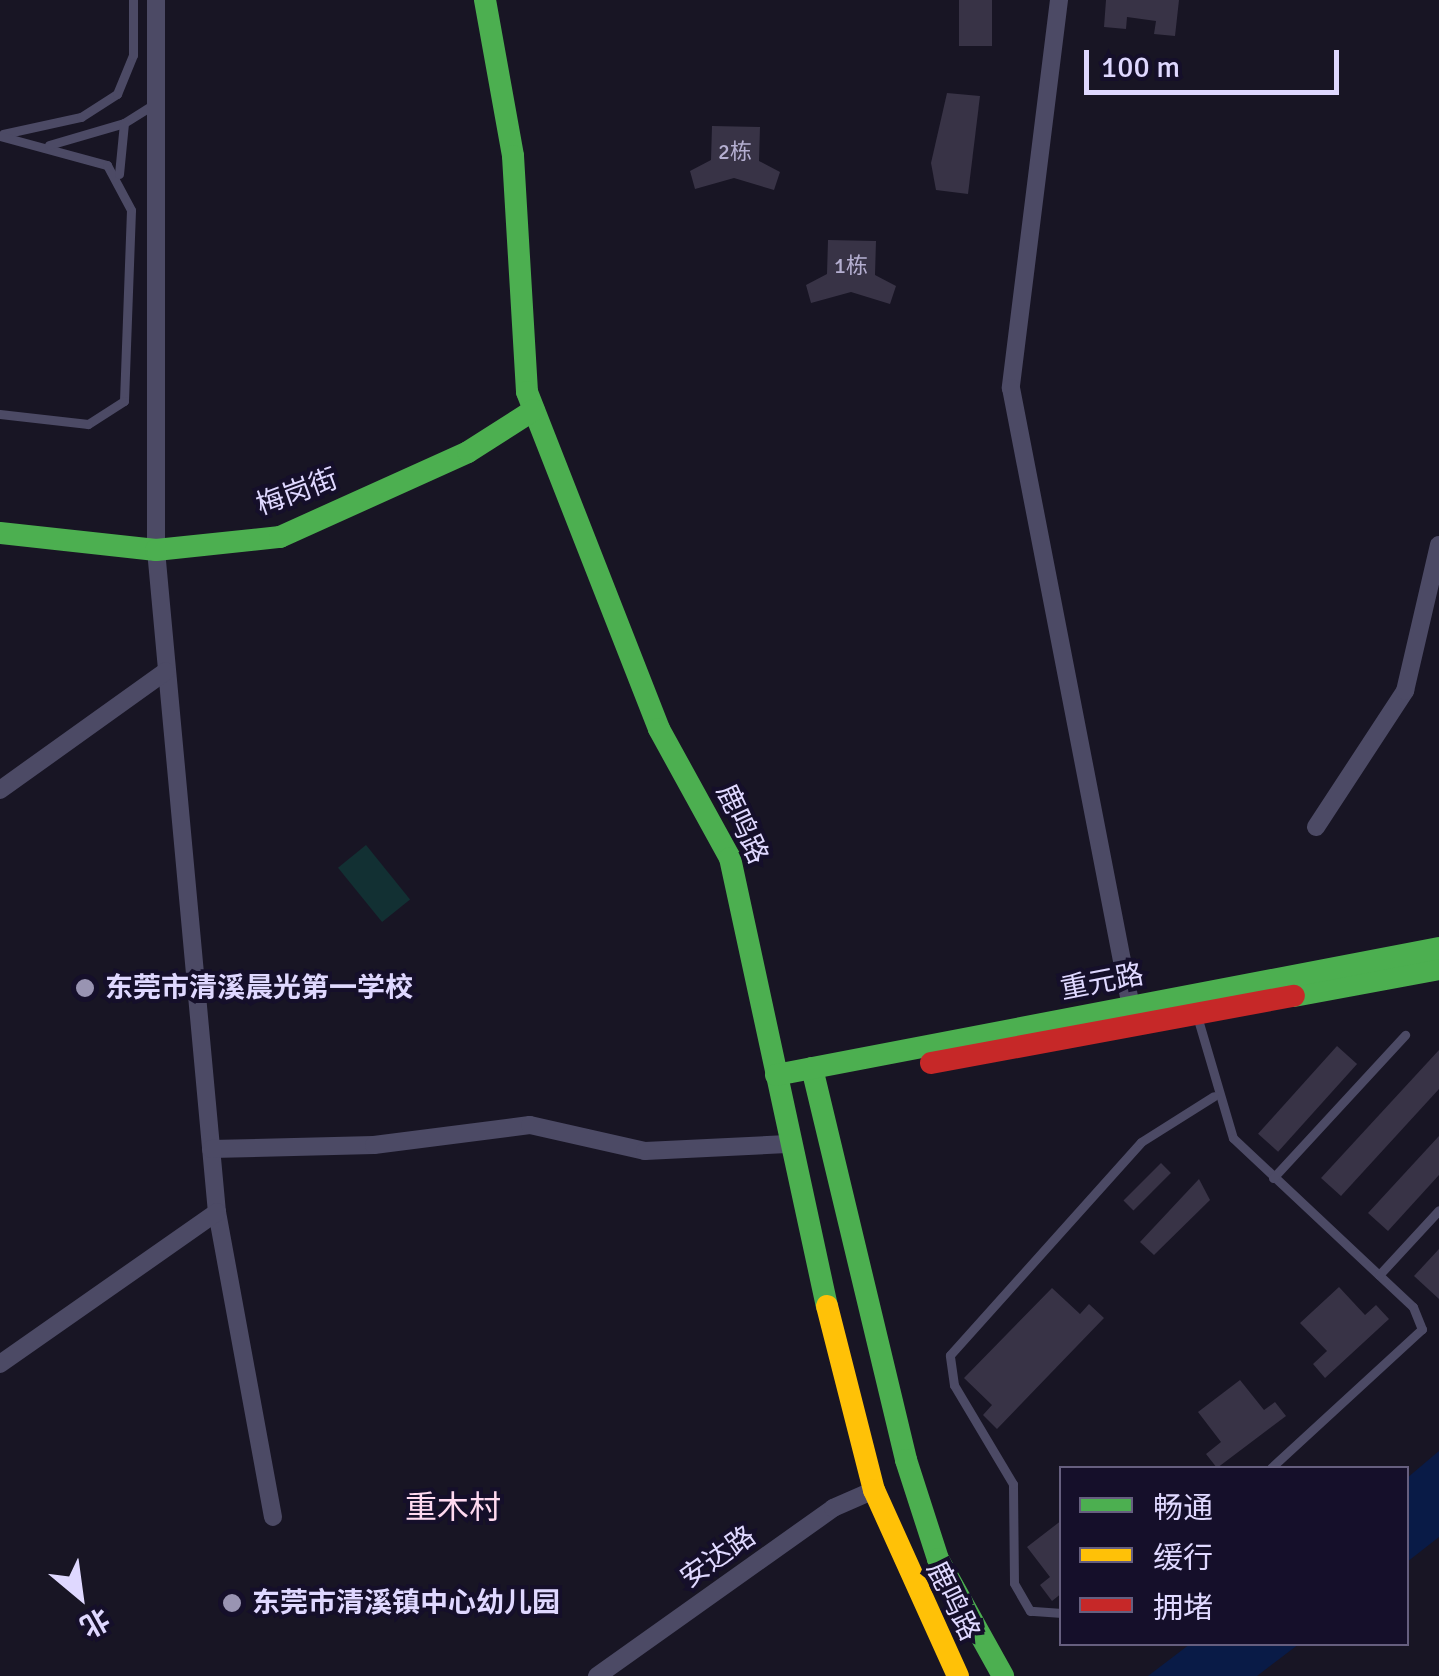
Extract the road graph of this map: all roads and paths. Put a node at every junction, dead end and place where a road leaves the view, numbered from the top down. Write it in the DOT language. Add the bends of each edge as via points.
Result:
graph roads {
  1 [pos="132,0"];
  2 [pos="156,0"];
  3 [pos="485,0"];
  4 [pos="1060,0"];
  5 [pos="156,102"];
  6 [pos="124,123"];
  7 [pos="0,135"];
  8 [pos="45,146"];
  9 [pos="120,177"];
  10 [pos="534,410"];
  11 [pos="0,414"];
  12 [pos="0,533"];
  13 [pos="1439,546"];
  14 [pos="156,550"];
  15 [pos="166,671"];
  16 [pos="0,790"];
  17 [pos="1316,827"];
  18 [pos="1439,948"];
  19 [pos="1439,969"];
  20 [pos="1132,1007"];
  21 [pos="1197,1014"];
  22 [pos="1405,1034"];
  23 [pos="814,1076"];
  24 [pos="777,1083"];
  25 [pos="1214,1096"];
  26 [pos="786,1144"];
  27 [pos="211,1149"];
  28 [pos="1272,1178"];
  29 [pos="1439,1210"];
  30 [pos="217,1212"];
  31 [pos="1379,1275"];
  32 [pos="0,1364"];
  33 [pos="1273,1466"];
  34 [pos="874,1490"];
  35 [pos="272,1517"];
  36 [pos="1059,1613"];
  37 [pos="597,1676"];
  38 [pos="958,1676"];
  39 [pos="1003,1676"];
  1 -- 7 [label="lane" via="133,54 116,94 81,117"];
  2 -- 5 [label="street"];
  3 -- 10 [label="street, 鹿鸣路" via="513,156 518,326"];
  4 -- 20 [label="street" via="1011,388"];
  5 -- 6 [label="lane"];
  5 -- 14 [label="street"];
  6 -- 8 [label="lane"];
  6 -- 9 [label="lane"];
  7 -- 8 [label="lane"];
  8 -- 9 [label="lane" via="92,158"];
  9 -- 11 [label="lane" via="131,210 124,401 88,424"];
  10 -- 14 [label="street, 梅岗街" via="468,452 280,537"];
  10 -- 24 [label="street, 鹿鸣路" via="659,729 730,858"];
  12 -- 14 [label="street, 梅岗街"];
  13 -- 17 [label="street" via="1405,691"];
  14 -- 15 [label="street"];
  15 -- 16 [label="street"];
  15 -- 27 [label="street"];
  18 -- 20 [label="street, 重元路"];
  19 -- 21 [label="street, 重元路"];
  20 -- 23 [label="street, 重元路"];
  21 -- 23 [label="street, 重元路"];
  21 -- 25 [label="lane"];
  22 -- 28 [label="lane"];
  23 -- 24 [label="street, 重元路"];
  23 -- 39 [label="street, 鹿鸣路" via="906,1460 938,1558"];
  24 -- 26 [label="street, 鹿鸣路"];
  25 -- 28 [label="lane" via="1233,1138"];
  25 -- 36 [label="lane" via="1151,1132 950,1355 954,1385 1013,1484 1014,1583 1030,1611"];
  26 -- 27 [label="street" via="645,1151 530,1125 374,1146"];
  26 -- 34 [label="street, 鹿鸣路"];
  27 -- 30 [label="street"];
  28 -- 31 [label="lane"];
  29 -- 31 [label="lane"];
  30 -- 32 [label="street"];
  30 -- 35 [label="street"];
  31 -- 33 [label="lane" via="1420,1316 1419,1340"];
  34 -- 37 [label="street, 安达路" via="833,1508"];
  34 -- 38 [label="street, 鹿鸣路"];
}
